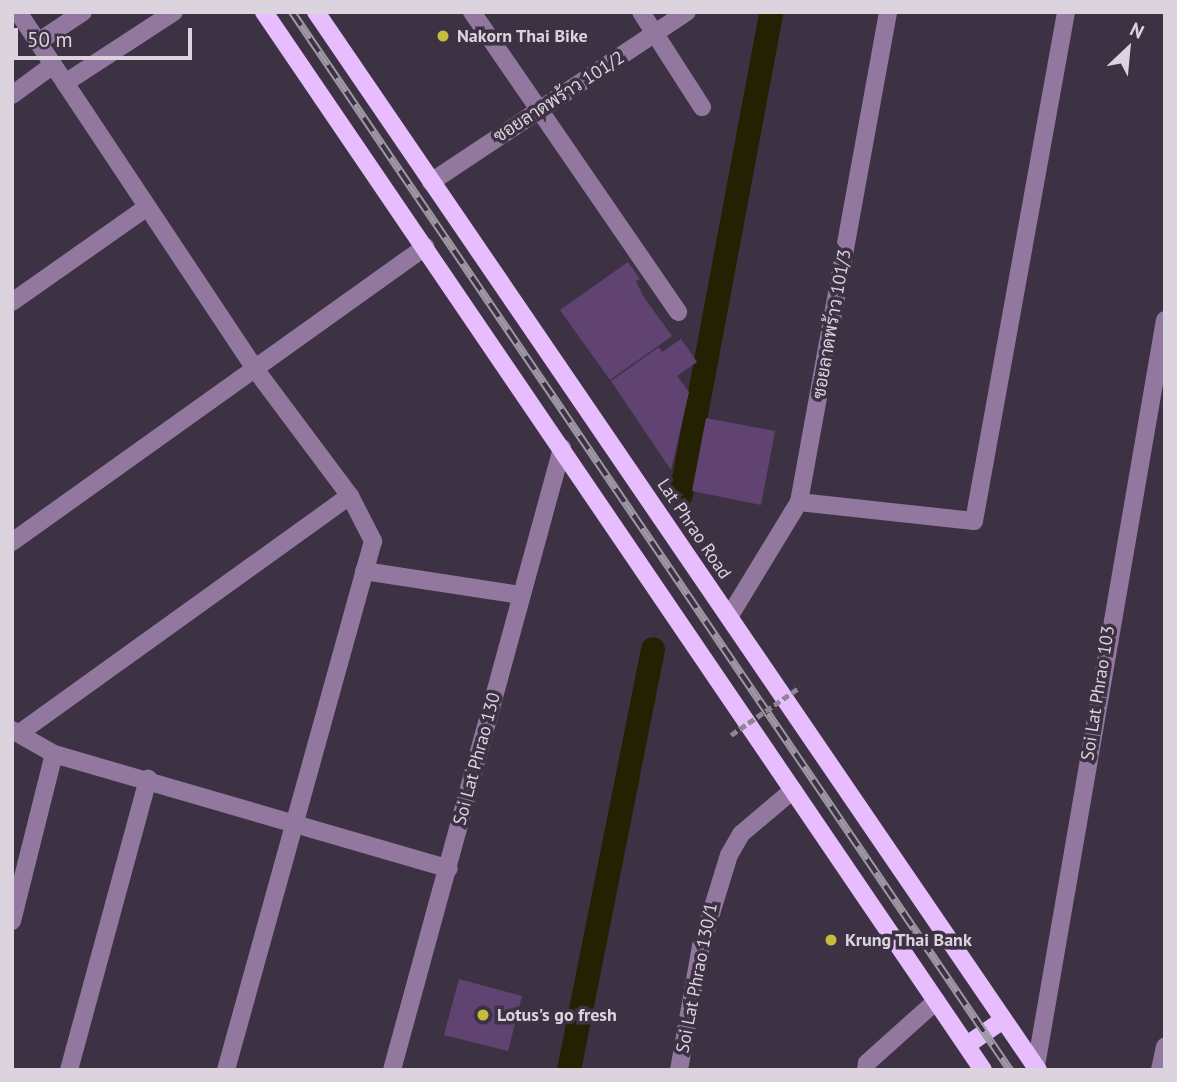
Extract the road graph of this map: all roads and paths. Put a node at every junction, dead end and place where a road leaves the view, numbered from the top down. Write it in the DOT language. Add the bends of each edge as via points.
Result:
graph roads {
  1 [pos="18,12"];
  2 [pos="83,12"];
  3 [pos="174,12"];
  4 [pos="264,12"];
  5 [pos="316,12"];
  6 [pos="472,12"];
  7 [pos="641,12"];
  8 [pos="687,12"];
  9 [pos="888,12"];
  10 [pos="1066,12"];
  11 [pos="656,36"];
  12 [pos="38,42"];
  13 [pos="53,65"];
  14 [pos="65,83"];
  15 [pos="12,95"];
  16 [pos="702,107"];
  17 [pos="540,108"];
  18 [pos="431,183"];
  19 [pos="147,207"];
  20 [pos="425,247"];
  21 [pos="12,302"];
  22 [pos="678,312"];
  23 [pos="1165,320"];
  24 [pos="255,369"];
  25 [pos="562,448"];
  26 [pos="350,496"];
  27 [pos="799,502"];
  28 [pos="12,542"];
  29 [pos="364,571"];
  30 [pos="520,595"];
  31 [pos="729,617"];
  32 [pos="800,687"];
  33 [pos="17,731"];
  34 [pos="731,735"];
  35 [pos="54,754"];
  36 [pos="148,779"];
  37 [pos="793,790"];
  38 [pos="293,825"];
  39 [pos="449,869"];
  40 [pos="12,921"];
  41 [pos="936,1001"];
  42 [pos="1003,1020"];
  43 [pos="967,1045"];
  44 [pos="1165,1047"];
  45 [pos="1035,1068"];
  46 [pos="69,1070"];
  47 [pos="226,1070"];
  48 [pos="392,1070"];
  49 [pos="679,1070"];
  50 [pos="866,1070"];
  51 [pos="983,1070"];
  52 [pos="1160,1070"];
  1 -- 12 [label="street"];
  2 -- 12 [label="street"];
  3 -- 14 [label="street"];
  4 -- 20 [label="main road"];
  5 -- 18 [label="main road, Lat Phrao Road"];
  6 -- 17 [label="street"];
  7 -- 11 [label="street"];
  8 -- 11 [label="street, ซอยลาดพร้าว 101/2"];
  9 -- 27 [label="street, ซอยลาดพร้าว 101/3"];
  10 -- 27 [label="street" via="974,521"];
  11 -- 16 [label="street"];
  11 -- 17 [label="street, ซอยลาดพร้าว 101/2"];
  12 -- 13 [label="street"];
  13 -- 14 [label="street"];
  13 -- 15 [label="street"];
  14 -- 19 [label="street"];
  17 -- 18 [label="street, ซอยลาดพร้าว 101/2"];
  17 -- 22 [label="street"];
  18 -- 31 [label="main road, Lat Phrao Road"];
  19 -- 21 [label="street"];
  19 -- 24 [label="street"];
  20 -- 24 [label="street"];
  20 -- 25 [label="main road"];
  23 -- 45 [label="street, Soi Lat Phrao 103"];
  24 -- 26 [label="street"];
  24 -- 28 [label="street"];
  25 -- 30 [label="street, Soi Lat Phrao 130"];
  25 -- 37 [label="main road"];
  26 -- 29 [label="street" via="373,541"];
  26 -- 33 [label="street"];
  27 -- 31 [label="street, ซอยลาดพร้าว 101/3"];
  29 -- 30 [label="street"];
  29 -- 38 [label="street"];
  30 -- 39 [label="street, Soi Lat Phrao 130"];
  31 -- 42 [label="main road, Lat Phrao Road"];
  32 -- 34 [label="path, bridge"];
  33 -- 35 [label="street"];
  35 -- 36 [label="street"];
  35 -- 40 [label="street"];
  36 -- 38 [label="street"];
  36 -- 46 [label="street"];
  37 -- 41 [label="main road"];
  37 -- 49 [label="street, Soi Lat Phrao 130/1" via="741,834 729,855 701,946"];
  38 -- 39 [label="street"];
  38 -- 47 [label="street"];
  39 -- 48 [label="street, Soi Lat Phrao 130"];
  41 -- 43 [label="main road"];
  41 -- 50 [label="street" via="867,1063"];
  42 -- 43 [label="main road"];
  42 -- 45 [label="main road, Lat Phrao Road"];
  43 -- 51 [label="main road"];
  44 -- 52 [label="street"];
}
